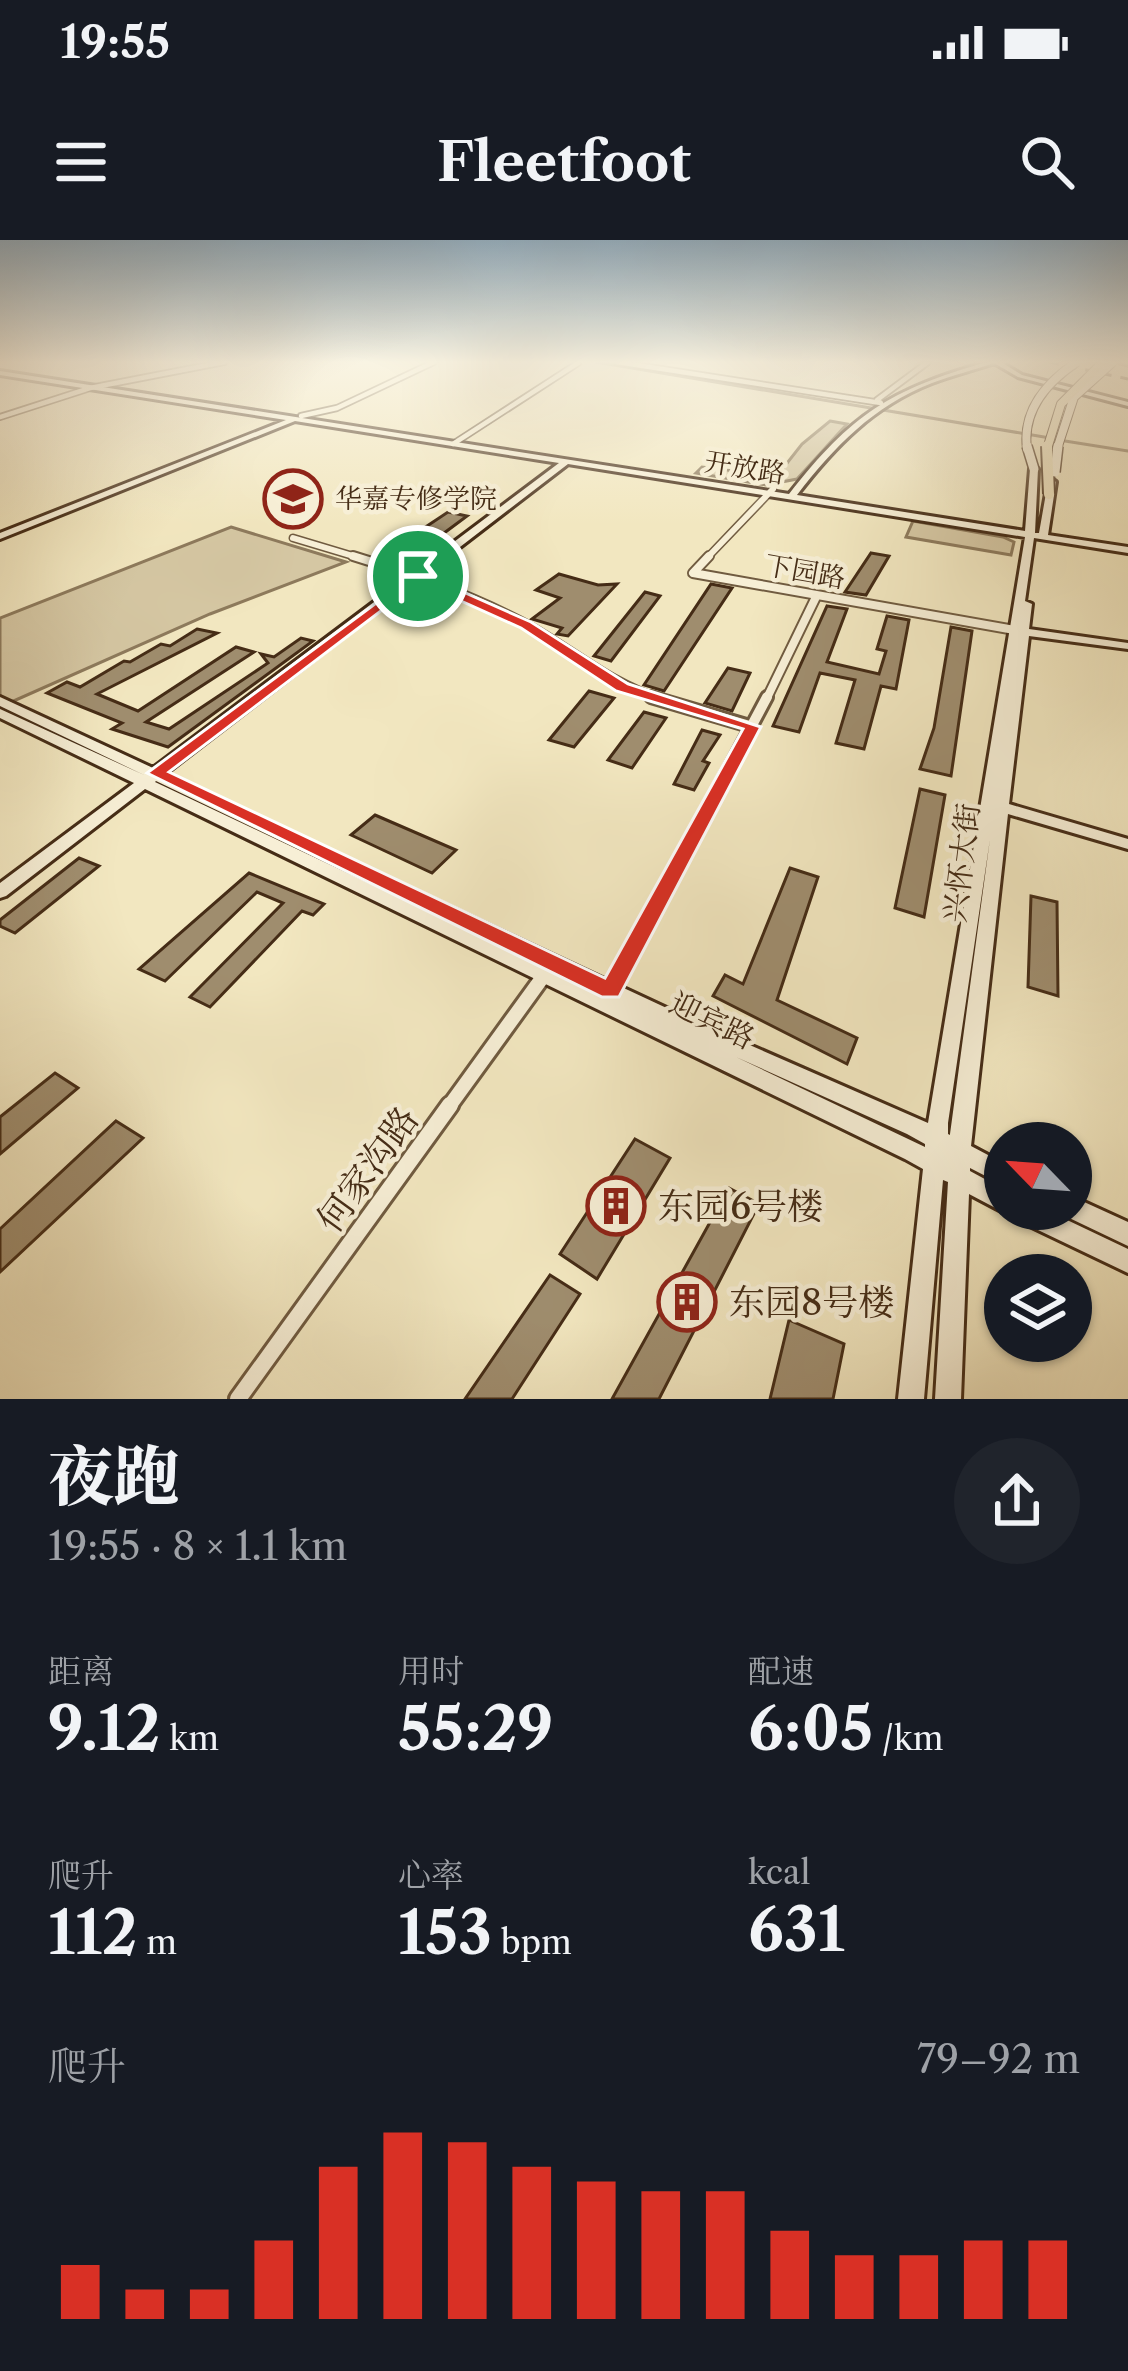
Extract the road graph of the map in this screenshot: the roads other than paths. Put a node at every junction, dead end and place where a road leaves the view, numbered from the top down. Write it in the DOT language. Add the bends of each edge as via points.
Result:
graph roads {
  1 [pos="285,416"];
  2 [pos="286,416"];
  3 [pos="305,416"];
  4 [pos="495,416"];
  5 [pos="864,416"];
  6 [pos="1029,416"];
  7 [pos="1041,416"];
  8 [pos="1052,416"];
  9 [pos="1061,416"];
  10 [pos="298,418"];
  11 [pos="455,442"];
  12 [pos="567,461"];
  13 [pos="1034,469"];
  14 [pos="771,491"];
  15 [pos="1048,494"];
  16 [pos="793,495"];
  17 [pos="1035,533"];
  18 [pos="0,536"];
  19 [pos="293,538"];
  20 [pos="1128,548"];
  21 [pos="418,576"];
  22 [pos="816,597"];
  23 [pos="1018,631"];
  24 [pos="1128,646"];
  25 [pos="0,701"];
  26 [pos="0,712"];
  27 [pos="753,727"];
  28 [pos="149,778"];
  29 [pos="996,804"];
  30 [pos="1128,844"];
  31 [pos="0,892"];
  32 [pos="545,974"];
  33 [pos="610,991"];
  34 [pos="935,1151"];
  35 [pos="960,1165"];
  36 [pos="984,1170"];
  37 [pos="984,1185"];
  38 [pos="1092,1217"];
  39 [pos="1063,1230"];
  40 [pos="1128,1234"];
  41 [pos="1128,1261"];
  42 [pos="238,1399"];
  43 [pos="911,1399"];
  44 [pos="948,1399"];
  1 -- 10 [label="main road, 开放路"];
  2 -- 10 [label="main road, 开放路"];
  3 -- 10 [label="street"];
  4 -- 11 [label="street"];
  5 -- 16 [label="main road" via="827,447"];
  6 -- 13 [label="main road, 兴怀大街, bridge" via="1023,440"];
  7 -- 13 [label="highway, bridge"];
  8 -- 15 [label="highway, bridge"];
  9 -- 15 [label="main road, 兴怀大街, bridge"];
  10 -- 11 [label="main road, 开放路"];
  10 -- 18 [label="main road"];
  11 -- 12 [label="main road, 开放路"];
  11 -- 14 [label="main road, 开放路"];
  12 -- 14 [label="main road, 开放路"];
  12 -- 21 [label="main road"];
  13 -- 17 [label="main road, 兴怀大街"];
  14 -- 16 [label="main road, 开放路"];
  14 -- 22 [label="street, 下园路" via="693,573"];
  15 -- 17 [label="main road, 兴怀大街"];
  16 -- 17 [label="main road, 开放路"];
  17 -- 20 [label="main road, 开放路"];
  17 -- 23 [label="main road, 兴怀大街"];
  19 -- 21 [label="street"];
  21 -- 27 [label="street" via="526,625 622,688"];
  21 -- 28 [label="main road"];
  22 -- 23 [label="street, 下园路"];
  22 -- 27 [label="street"];
  23 -- 24 [label="main road"];
  23 -- 29 [label="main road, 兴怀大街"];
  25 -- 28 [label="main road, 迎宾路"];
  26 -- 28 [label="main road, 迎宾路"];
  27 -- 33 [label="street"];
  28 -- 31 [label="main road"];
  28 -- 32 [label="main road, 迎宾路"];
  28 -- 33 [label="main road, 迎宾路"];
  29 -- 30 [label="main road"];
  29 -- 34 [label="main road, 兴怀大街"];
  29 -- 35 [label="main road, 兴怀大街"];
  32 -- 34 [label="main road, 迎宾路"];
  32 -- 42 [label="street, 何家沟路"];
  33 -- 34 [label="main road, 迎宾路"];
  34 -- 35 [label="main road, 迎宾路"];
  34 -- 43 [label="main road, 兴怀大街"];
  35 -- 36 [label="main road, 迎宾路"];
  35 -- 37 [label="main road, 迎宾路"];
  35 -- 44 [label="main road, 兴怀大街"];
  38 -- 40 [label="main road"];
  39 -- 41 [label="main road"];
}
